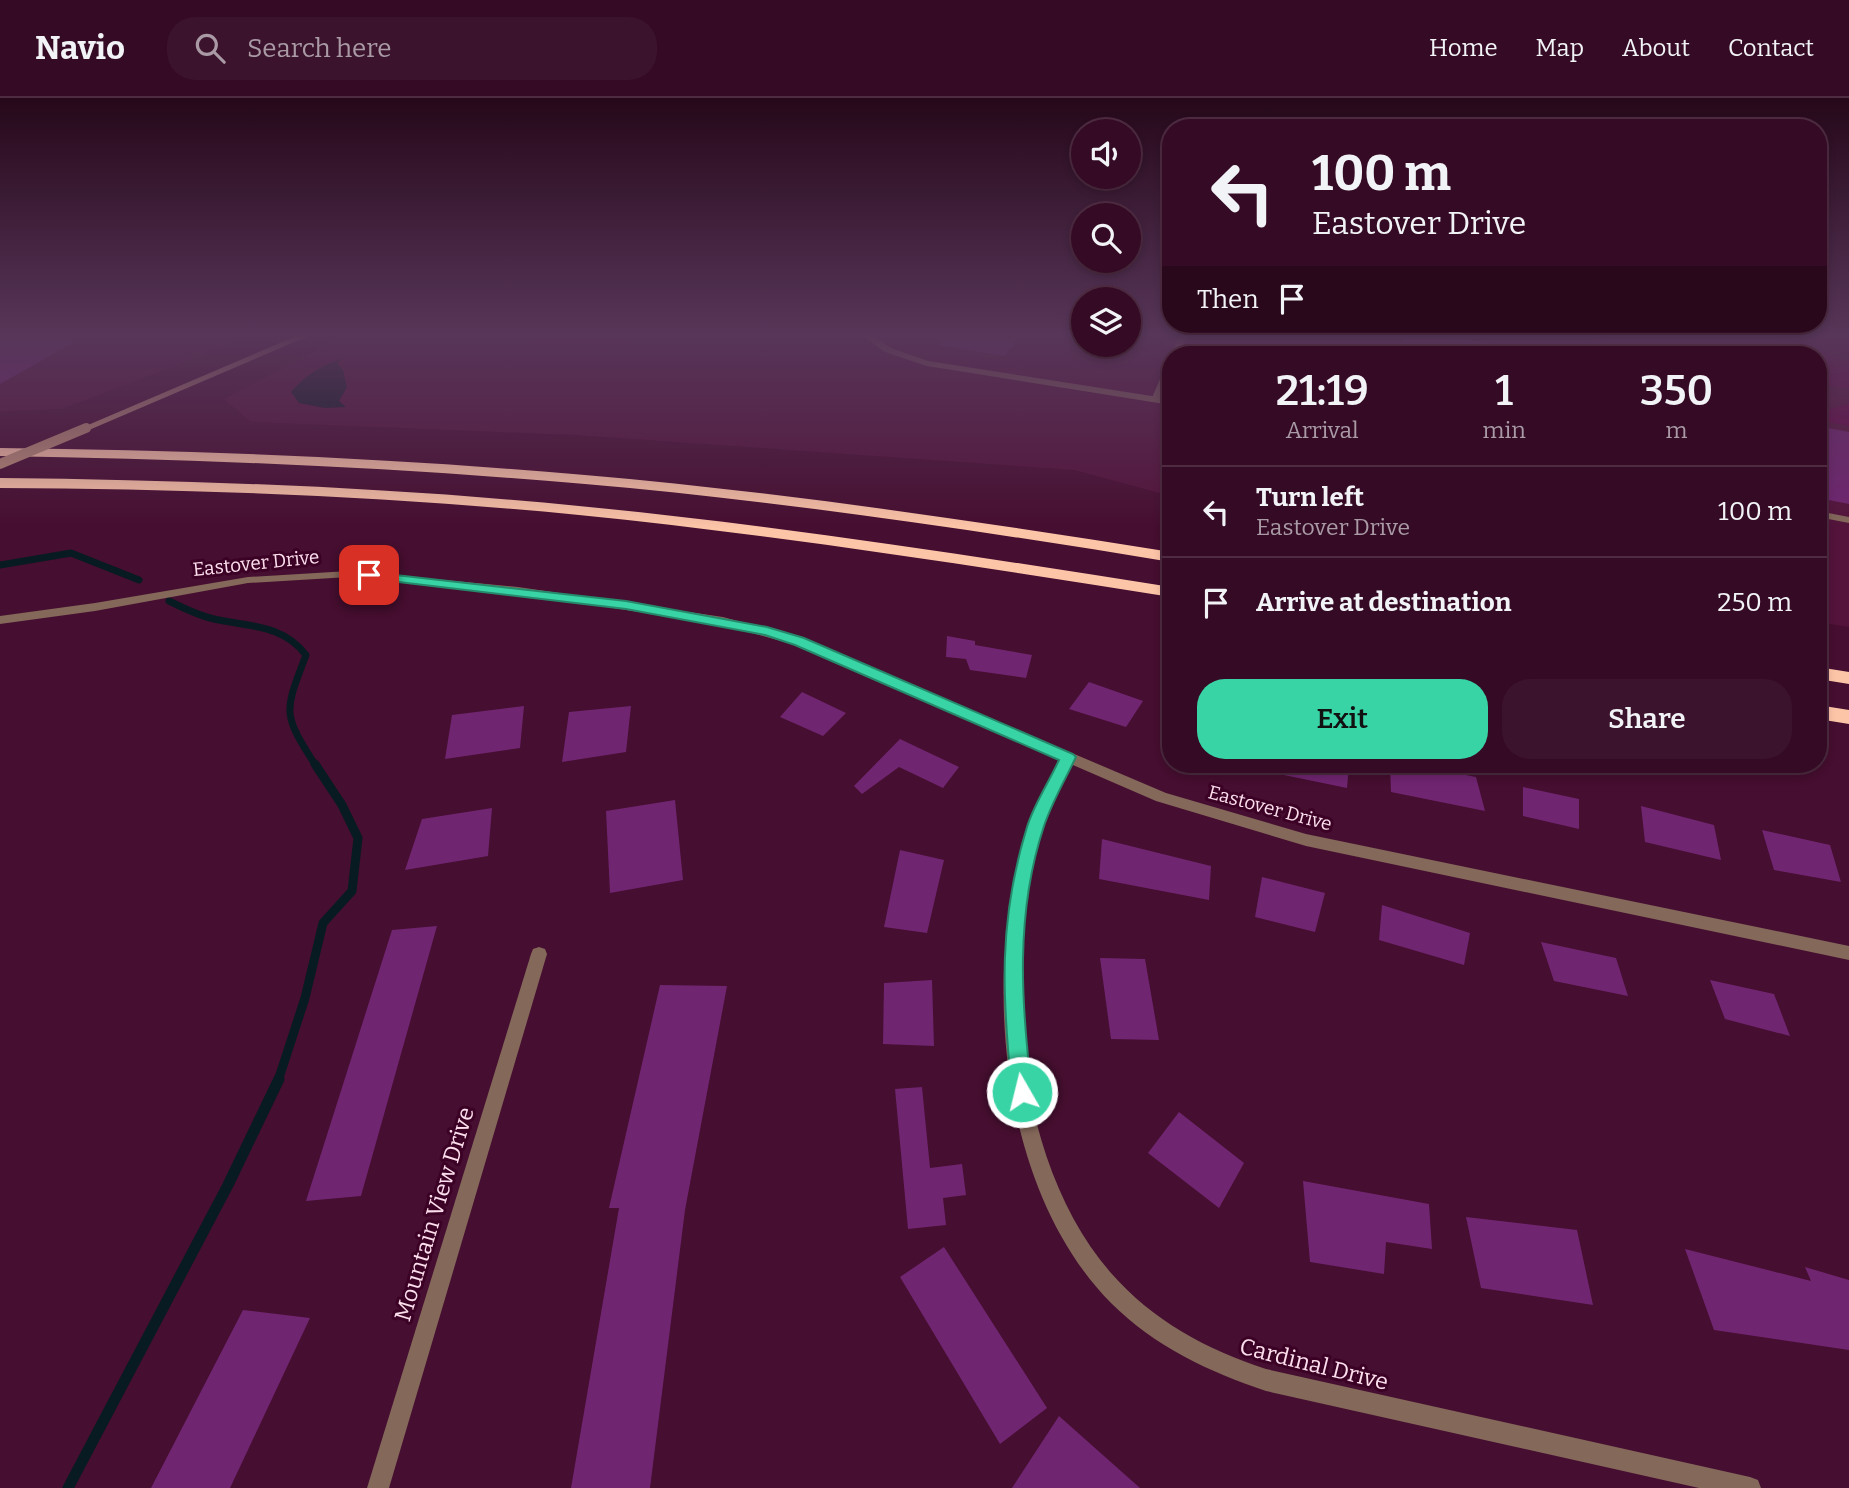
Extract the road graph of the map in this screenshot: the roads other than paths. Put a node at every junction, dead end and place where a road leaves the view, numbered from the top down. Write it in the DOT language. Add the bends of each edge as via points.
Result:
graph roads {
  1 [pos="155,399"];
  2 [pos="1148,399"];
  3 [pos="1155,400"];
  4 [pos="1162,401"];
  5 [pos="0,452"];
  6 [pos="0,464"];
  7 [pos="0,483"];
  8 [pos="1827,516"];
  9 [pos="1849,520"];
  10 [pos="1162,557"];
  11 [pos="1162,591"];
  12 [pos="0,620"];
  13 [pos="1827,674"];
  14 [pos="1849,678"];
  15 [pos="1827,713"];
  16 [pos="1849,717"];
  17 [pos="1068,757"];
  18 [pos="1849,953"];
  19 [pos="539,954"];
  20 [pos="378,1488"];
  21 [pos="1750,1488"];
  1 -- 6 [label="main road, bridge"];
  2 -- 3 [label="street"];
  3 -- 4 [label="street"];
  5 -- 10 [label="highway" via="271,457 566,475 905,516"];
  7 -- 11 [label="highway" via="254,489 558,509 801,536"];
  8 -- 9 [label="street"];
  12 -- 17 [label="street, Eastover Drive" via="296,576 349,574 518,590 767,631"];
  13 -- 14 [label="highway"];
  15 -- 16 [label="highway"];
  17 -- 18 [label="street, Eastover Drive" via="1161,797 1306,840"];
  17 -- 21 [label="street, Cardinal Drive" via="1039,816 1020,885 1012,953 1015,1045 1028,1123 1051,1196 1078,1247 1117,1294 1186,1347 1266,1380"];
  19 -- 20 [label="street, Mountain View Drive"];
}
